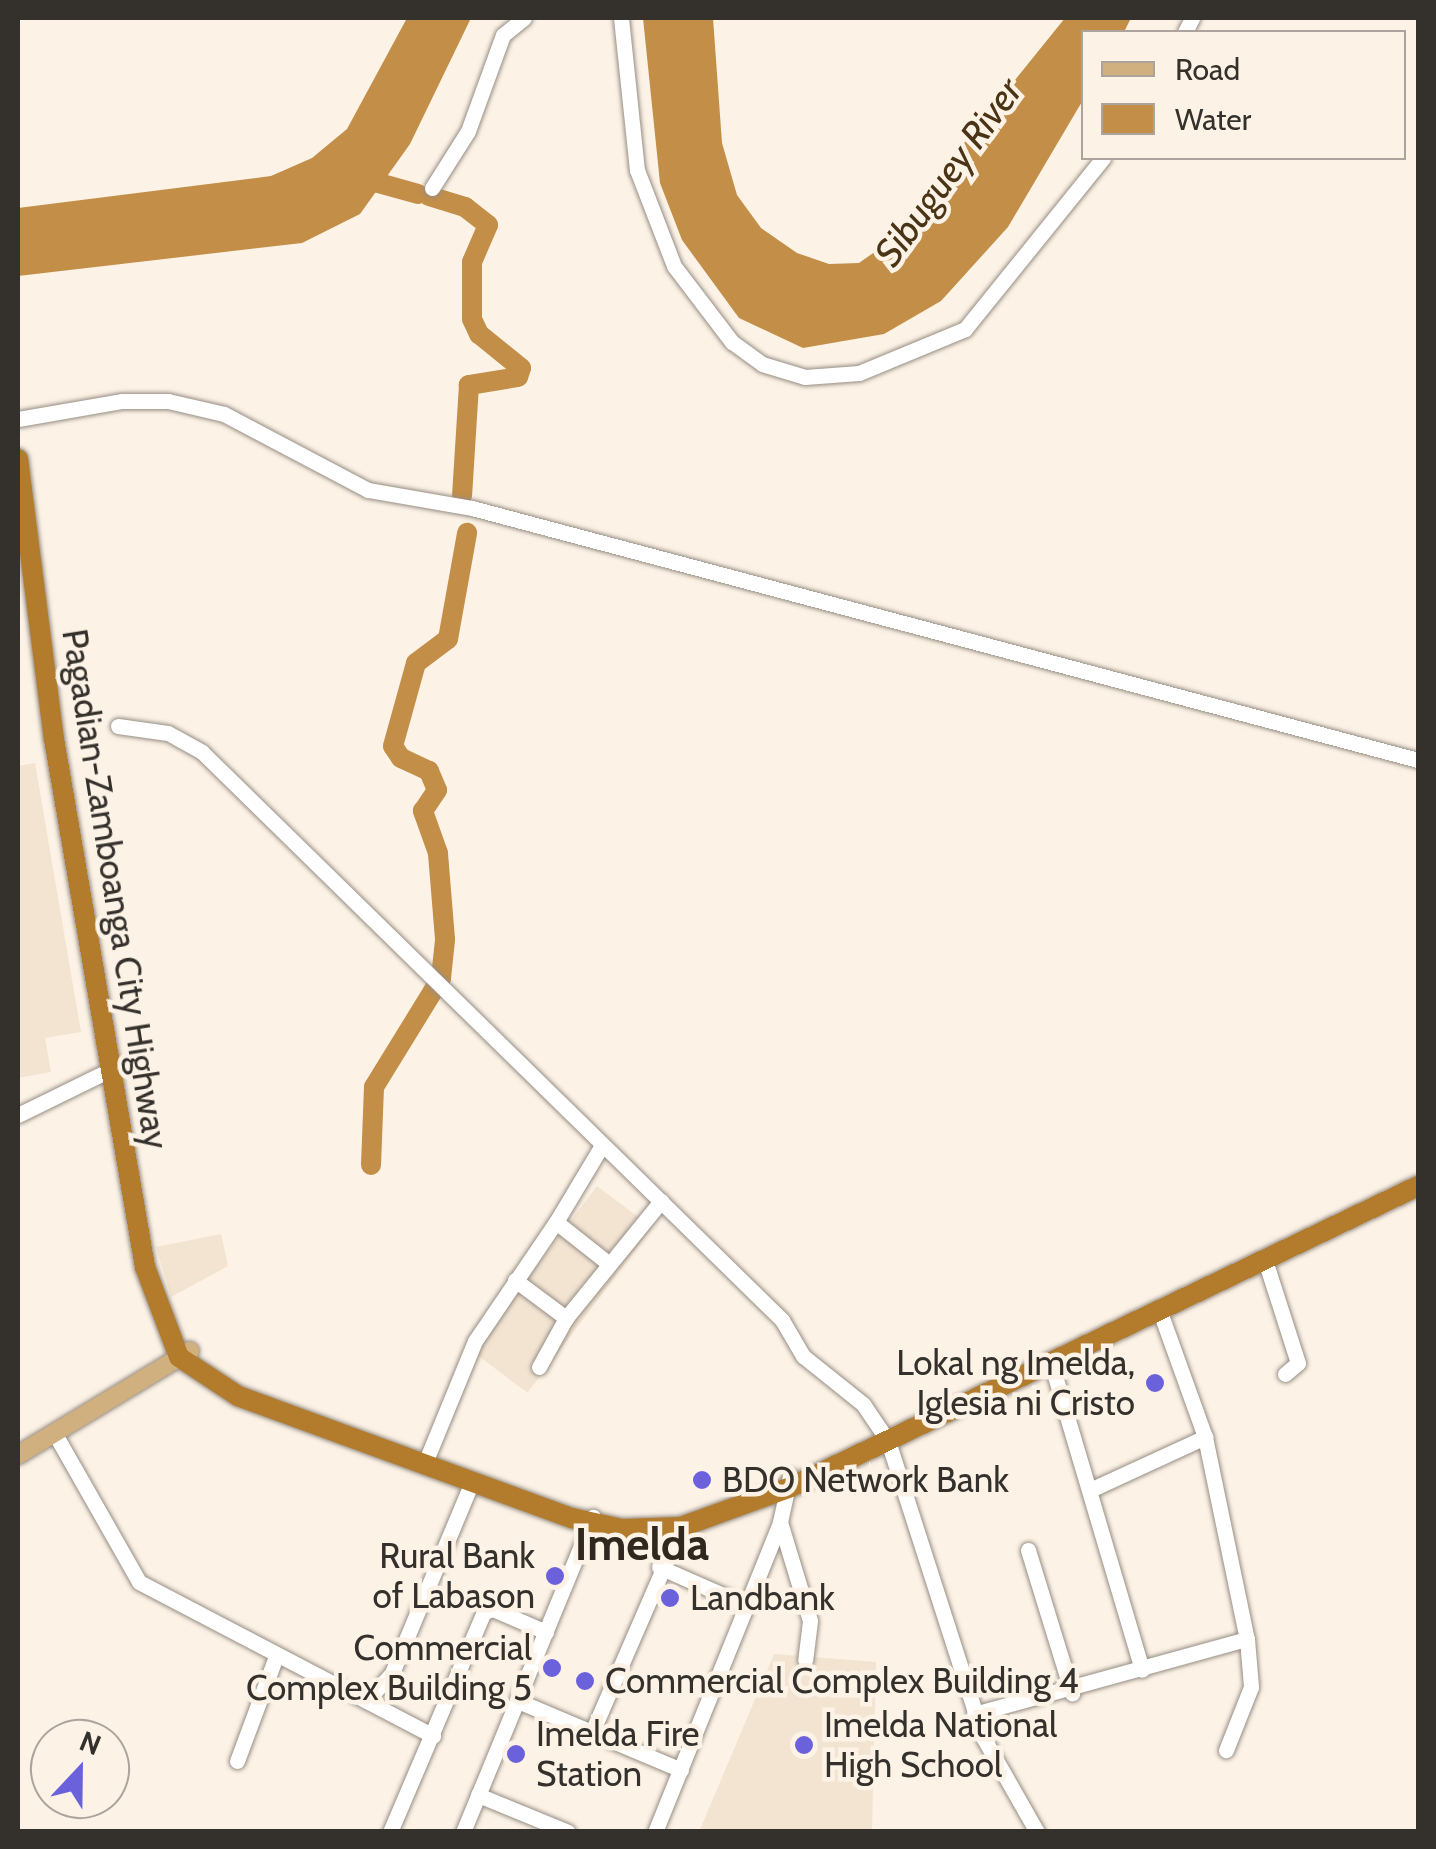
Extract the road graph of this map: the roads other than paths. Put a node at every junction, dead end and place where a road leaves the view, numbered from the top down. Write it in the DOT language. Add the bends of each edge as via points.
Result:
graph roads {
  1 [pos="524,18"];
  2 [pos="621,18"];
  3 [pos="1101,160"];
  4 [pos="432,188"];
  5 [pos="18,419"];
  6 [pos="18,459"];
  7 [pos="118,726"];
  8 [pos="1418,760"];
  9 [pos="110,1070"];
  10 [pos="18,1116"];
  11 [pos="602,1145"];
  12 [pos="1418,1186"];
  13 [pos="660,1201"];
  14 [pos="556,1222"];
  15 [pos="1264,1256"];
  16 [pos="608,1263"];
  17 [pos="515,1280"];
  18 [pos="1159,1309"];
  19 [pos="566,1318"];
  20 [pos="184,1354"];
  21 [pos="1050,1359"];
  22 [pos="539,1367"];
  23 [pos="1286,1374"];
  24 [pos="55,1434"];
  25 [pos="884,1437"];
  26 [pos="1205,1437"];
  27 [pos="18,1455"];
  28 [pos="427,1458"];
  29 [pos="472,1482"];
  30 [pos="790,1482"];
  31 [pos="1090,1490"];
  32 [pos="593,1518"];
  33 [pos="780,1522"];
  34 [pos="680,1527"];
  35 [pos="1028,1550"];
  36 [pos="659,1567"];
  37 [pos="746,1604"];
  38 [pos="546,1632"];
  39 [pos="1246,1640"];
  40 [pos="276,1656"];
  41 [pos="806,1660"];
  42 [pos="1142,1670"];
  43 [pos="1072,1693"];
  44 [pos="373,1701"];
  45 [pos="518,1701"];
  46 [pos="974,1714"];
  47 [pos="592,1732"];
  48 [pos="433,1736"];
  49 [pos="1226,1750"];
  50 [pos="237,1761"];
  51 [pos="681,1770"];
  52 [pos="478,1796"];
  53 [pos="390,1832"];
  54 [pos="463,1832"];
  55 [pos="568,1832"];
  56 [pos="654,1832"];
  57 [pos="1037,1832"];
  1 -- 4 [label="street" via="503,35 468,131"];
  2 -- 3 [label="street" via="637,170 674,266 732,342 762,364 806,377 859,372 965,329"];
  5 -- 8 [label="street" via="122,401 205,410 368,490 472,508"];
  6 -- 9 [label="highway, Pagadian-Zamboanga City Highway" via="54,739"];
  7 -- 11 [label="street" via="168,733 202,752"];
  9 -- 10 [label="street"];
  9 -- 20 [label="highway, Pagadian-Zamboanga City Highway" via="145,1267 165,1326"];
  11 -- 13 [label="street"];
  11 -- 14 [label="street"];
  12 -- 15 [label="highway"];
  13 -- 16 [label="street"];
  13 -- 25 [label="street" via="782,1320 804,1356 863,1404"];
  14 -- 16 [label="street"];
  14 -- 17 [label="street"];
  15 -- 18 [label="highway"];
  15 -- 23 [label="street" via="1298,1363"];
  16 -- 19 [label="street"];
  17 -- 19 [label="street"];
  17 -- 28 [label="street" via="475,1341"];
  18 -- 21 [label="highway"];
  18 -- 26 [label="street"];
  19 -- 22 [label="street"];
  20 -- 24 [label="main road"];
  20 -- 28 [label="highway" via="237,1386"];
  20 -- 29 [label="highway" via="238,1396"];
  21 -- 25 [label="highway"];
  21 -- 31 [label="street"];
  24 -- 27 [label="main road"];
  24 -- 40 [label="street" via="139,1582"];
  25 -- 30 [label="highway"];
  25 -- 46 [label="street"];
  26 -- 31 [label="street"];
  26 -- 39 [label="street"];
  28 -- 32 [label="highway"];
  29 -- 32 [label="highway"];
  29 -- 44 [label="street" via="392,1673"];
  30 -- 32 [label="highway" via="665,1518"];
  30 -- 33 [label="street"];
  30 -- 34 [label="highway"];
  31 -- 42 [label="street"];
  32 -- 34 [label="highway" via="622,1529"];
  32 -- 38 [label="street"];
  33 -- 37 [label="street"];
  33 -- 41 [label="street" via="810,1621"];
  34 -- 36 [label="street"];
  35 -- 43 [label="street"];
  36 -- 37 [label="street"];
  36 -- 47 [label="street"];
  37 -- 51 [label="street"];
  38 -- 45 [label="street"];
  38 -- 48 [label="street" via="493,1609 484,1612"];
  39 -- 42 [label="street"];
  39 -- 49 [label="street" via="1252,1687"];
  40 -- 44 [label="street"];
  40 -- 50 [label="street"];
  42 -- 43 [label="street"];
  43 -- 46 [label="street"];
  44 -- 48 [label="street"];
  45 -- 47 [label="street"];
  45 -- 52 [label="street"];
  46 -- 57 [label="street"];
  47 -- 51 [label="street"];
  48 -- 53 [label="street"];
  51 -- 56 [label="street"];
  52 -- 54 [label="street"];
  52 -- 55 [label="street"];
}
